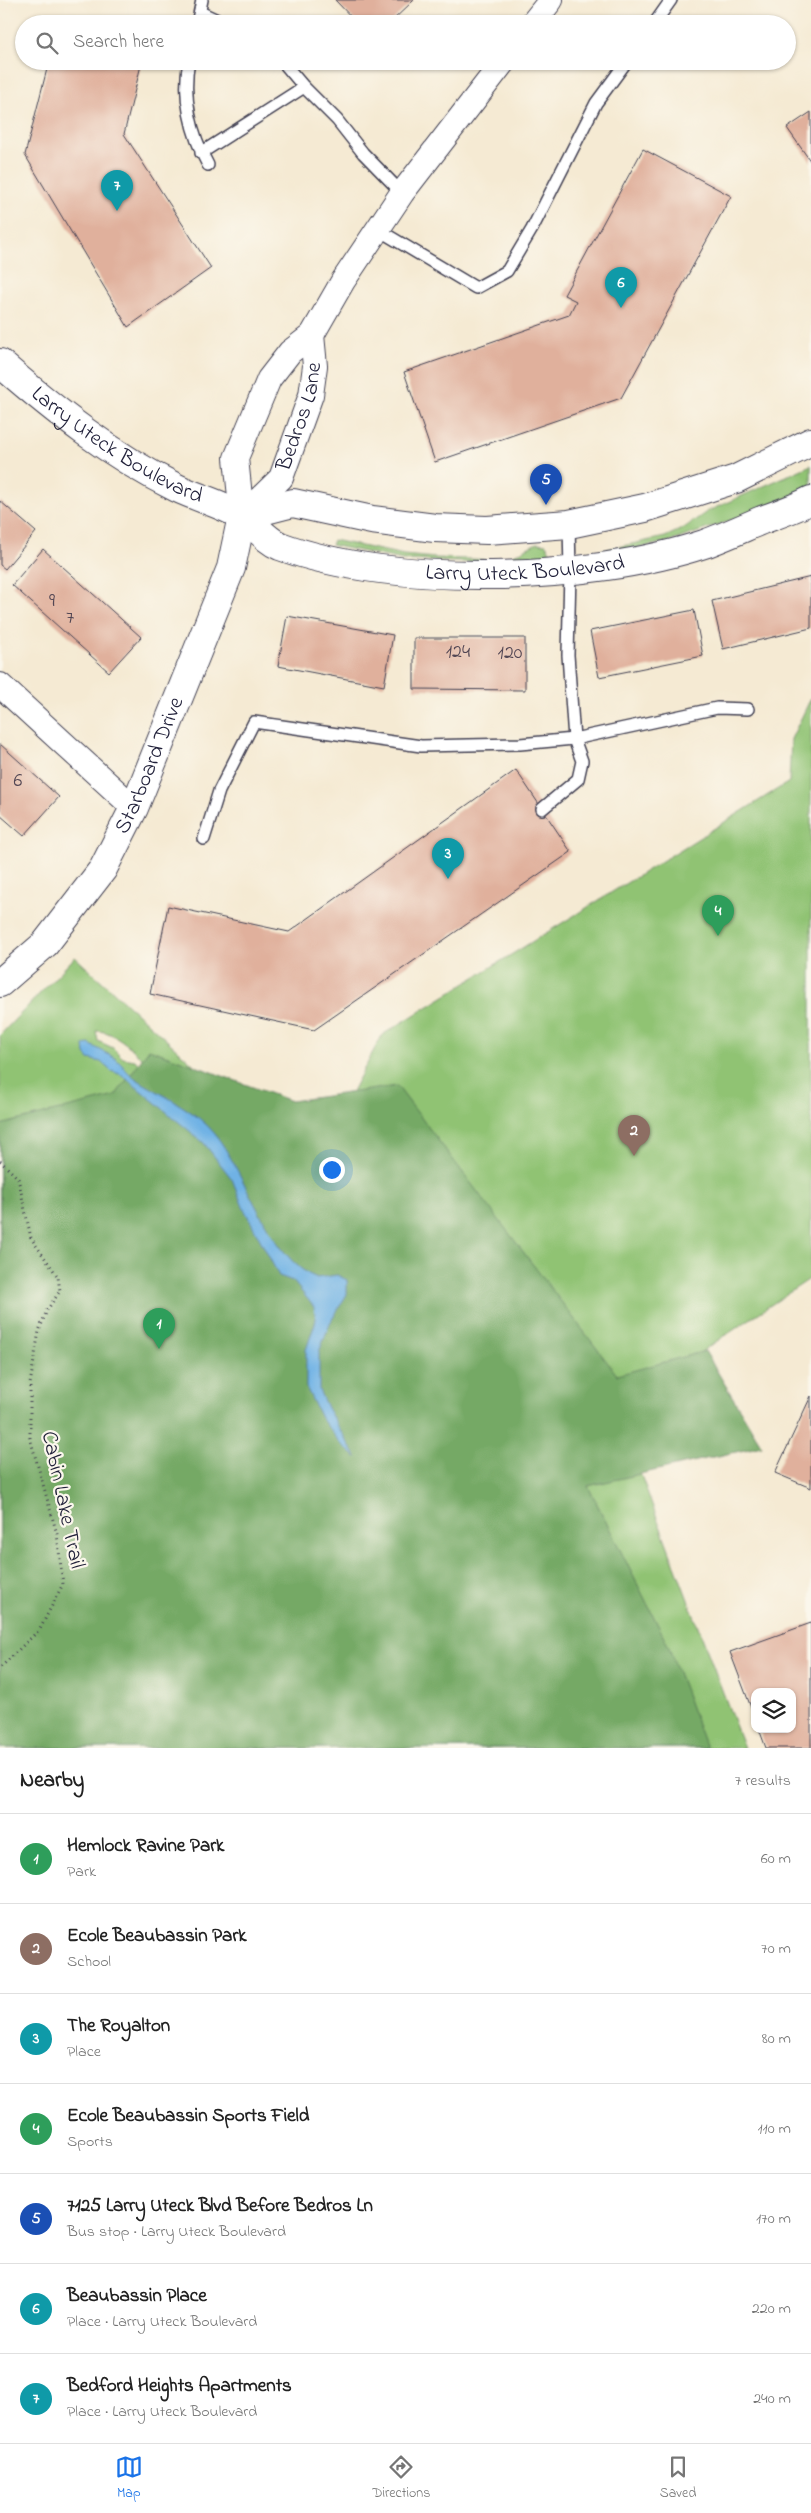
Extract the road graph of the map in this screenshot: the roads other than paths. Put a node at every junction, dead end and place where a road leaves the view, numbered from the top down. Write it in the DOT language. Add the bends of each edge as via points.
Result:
graph roads {
  1 [pos="202,0"];
  2 [pos="550,0"];
  3 [pos="671,0"];
  4 [pos="199,15"];
  5 [pos="539,15"];
  6 [pos="660,15"];
  7 [pos="188,70"];
  8 [pos="290,70"];
  9 [pos="497,70"];
  10 [pos="620,70"];
  11 [pos="304,87"];
  12 [pos="201,152"];
  13 [pos="208,165"];
  14 [pos="402,193"];
  15 [pos="377,229"];
  16 [pos="312,335"];
  17 [pos="0,363"];
  18 [pos="811,442"];
  19 [pos="811,500"];
  20 [pos="242,516"];
  21 [pos="569,524"];
  22 [pos="570,572"];
  23 [pos="0,685"];
  24 [pos="748,708"];
  25 [pos="574,739"];
  26 [pos="134,808"];
  27 [pos="542,809"];
  28 [pos="204,839"];
  29 [pos="0,983"];
  1 -- 4 [label="lane"];
  2 -- 5 [label="street"];
  3 -- 6 [label="lane"];
  7 -- 12 [label="lane" via="186,104"];
  8 -- 11 [label="lane"];
  9 -- 14 [label="street, Bedros Lane"];
  10 -- 15 [label="lane" via="596,103 532,229 507,270 476,288"];
  11 -- 12 [label="lane"];
  11 -- 14 [label="lane"];
  12 -- 13 [label="lane"];
  14 -- 15 [label="street, Bedros Lane"];
  15 -- 16 [label="street, Bedros Lane"];
  16 -- 20 [label="street, Bedros Lane" via="315,366 311,394 281,478"];
  16 -- 20 [label="street, Bedros Lane" via="290,352 269,380 236,458"];
  17 -- 20 [label="main road, Larry Uteck Boulevard" via="46,403 107,447 176,488"];
  18 -- 21 [label="main road, Larry Uteck Boulevard" via="736,479 645,508"];
  19 -- 22 [label="main road, Larry Uteck Boulevard" via="703,544"];
  20 -- 21 [label="main road, Larry Uteck Boulevard" via="293,504 372,520 435,528 487,530"];
  20 -- 22 [label="main road, Larry Uteck Boulevard" via="277,545 320,559 434,573"];
  20 -- 26 [label="main road, Starboard Drive" via="231,568"];
  21 -- 22 [label="lane"];
  22 -- 25 [label="lane" via="568,655"];
  23 -- 26 [label="street"];
  24 -- 25 [label="lane" via="717,708"];
  25 -- 27 [label="lane" via="582,761 578,779"];
  25 -- 28 [label="lane" via="520,744 421,746 254,722 219,791"];
  26 -- 29 [label="main road, Starboard Drive" via="92,884 46,944"];
}
